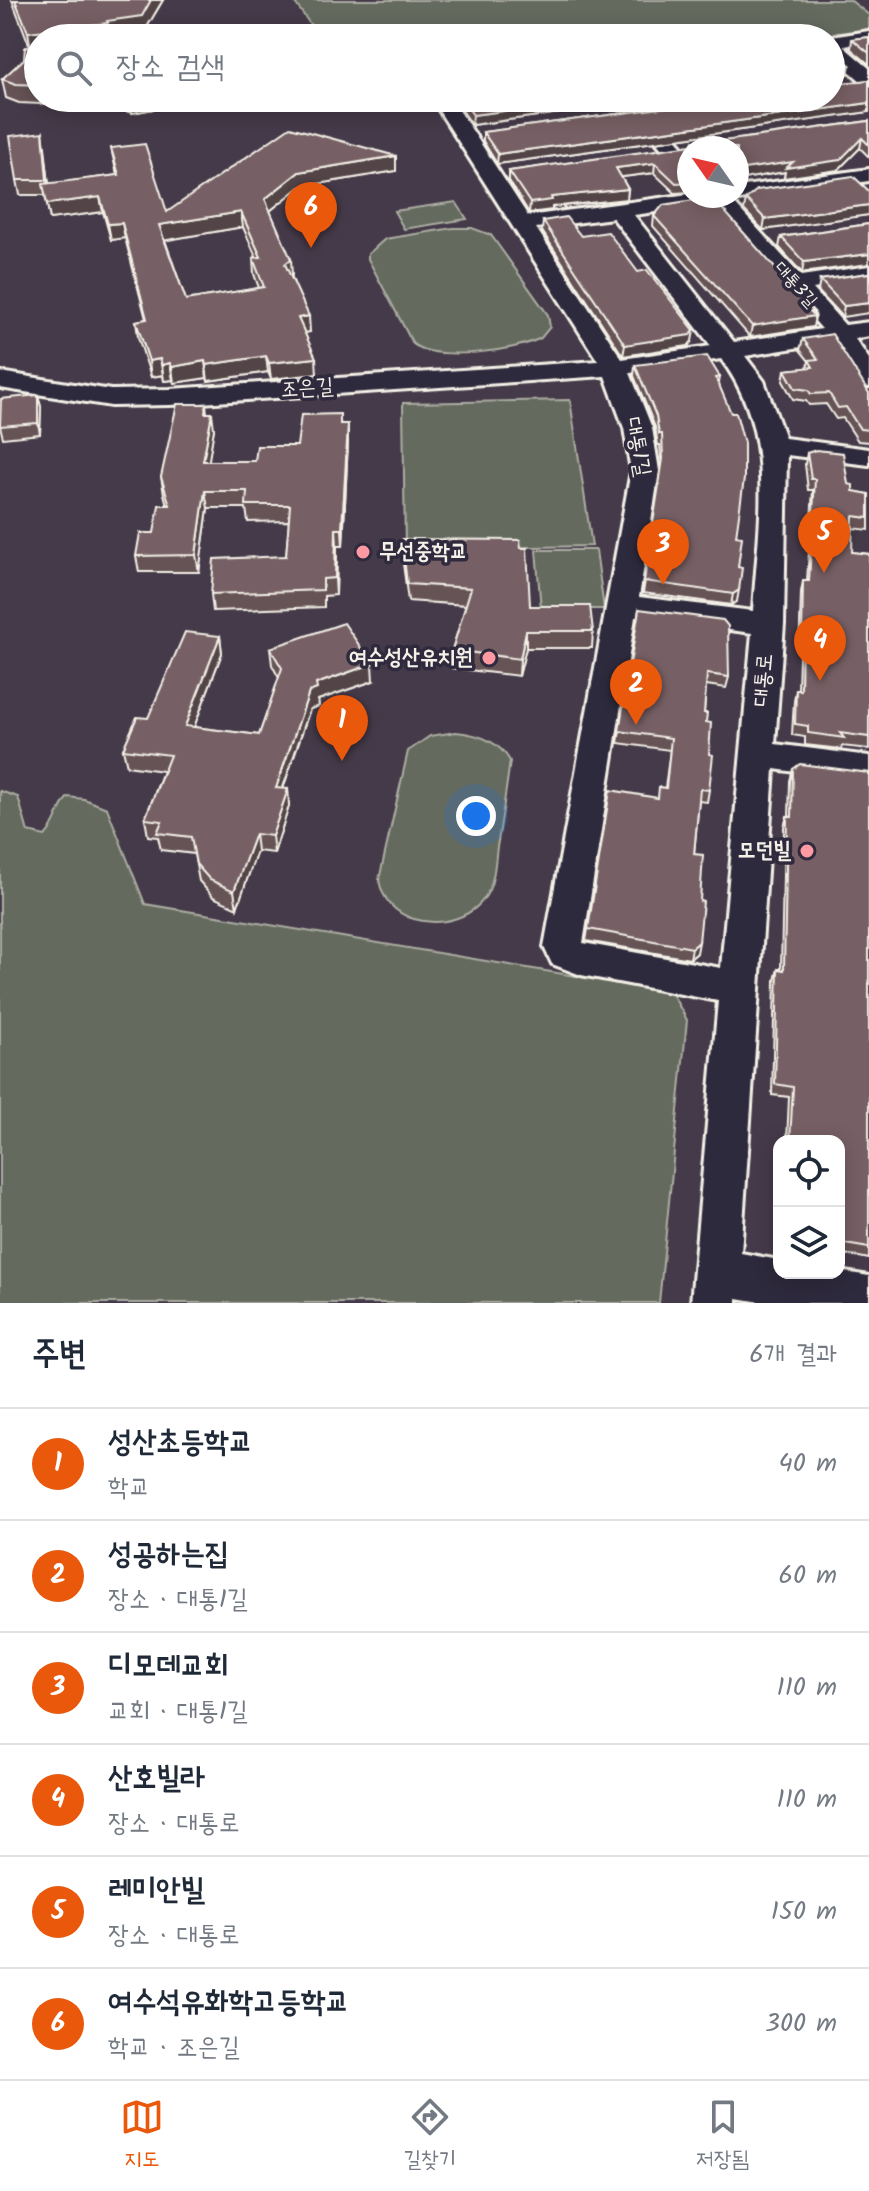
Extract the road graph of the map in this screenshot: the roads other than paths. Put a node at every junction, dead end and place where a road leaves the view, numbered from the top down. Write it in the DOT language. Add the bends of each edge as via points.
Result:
graph roads {
  1 [pos="869,37"];
  2 [pos="845,41"];
  3 [pos="845,56"];
  4 [pos="869,79"];
  5 [pos="845,84"];
  6 [pos="453,112"];
  7 [pos="615,112"];
  8 [pos="641,112"];
  9 [pos="608,115"];
  10 [pos="677,148"];
  11 [pos="673,149"];
  12 [pos="642,153"];
  13 [pos="677,153"];
  14 [pos="521,170"];
  15 [pos="490,174"];
  16 [pos="869,175"];
  17 [pos="749,192"];
  18 [pos="677,202"];
  19 [pos="733,208"];
  20 [pos="619,210"];
  21 [pos="522,224"];
  22 [pos="784,237"];
  23 [pos="756,241"];
  24 [pos="869,273"];
  25 [pos="795,284"];
  26 [pos="869,329"];
  27 [pos="839,333"];
  28 [pos="729,351"];
  29 [pos="615,368"];
  30 [pos="869,379"];
  31 [pos="0,380"];
  32 [pos="773,445"];
  33 [pos="869,457"];
  34 [pos="621,605"];
  35 [pos="768,624"];
  36 [pos="758,754"];
  37 [pos="869,769"];
  38 [pos="739,988"];
  39 [pos="715,1287"];
  40 [pos="869,1299"];
  1 -- 2 [label="street"];
  3 -- 4 [label="street"];
  4 -- 5 [label="street"];
  6 -- 15 [label="street, 대통1길" via="473,134"];
  7 -- 9 [label="street"];
  8 -- 11 [label="street"];
  10 -- 11 [label="street"];
  11 -- 12 [label="street"];
  11 -- 13 [label="street"];
  14 -- 15 [label="street"];
  15 -- 21 [label="street, 대통1길"];
  16 -- 17 [label="street"];
  18 -- 20 [label="street"];
  19 -- 23 [label="street, 대통3길"];
  20 -- 21 [label="street"];
  20 -- 28 [label="street, 대통로"];
  21 -- 29 [label="street, 대통1길"];
  22 -- 23 [label="street"];
  23 -- 25 [label="street, 대통3길"];
  24 -- 25 [label="street"];
  25 -- 27 [label="street, 대통3길"];
  26 -- 27 [label="street, 조은길"];
  27 -- 28 [label="street, 조은길"];
  27 -- 30 [label="street, 대통3길"];
  28 -- 29 [label="street, 조은길"];
  28 -- 32 [label="street, 대통로" via="757,393"];
  29 -- 31 [label="street, 조은길" via="125,399"];
  29 -- 34 [label="street, 대통1길" via="638,428 645,471"];
  32 -- 33 [label="street"];
  32 -- 35 [label="street, 대통로"];
  34 -- 35 [label="street"];
  34 -- 38 [label="street, 대통1길" via="563,947 581,959"];
  35 -- 36 [label="street, 대통로"];
  36 -- 37 [label="street"];
  36 -- 38 [label="street, 대통로"];
  38 -- 39 [label="street, 대통로"];
  39 -- 40 [label="street"];
}
